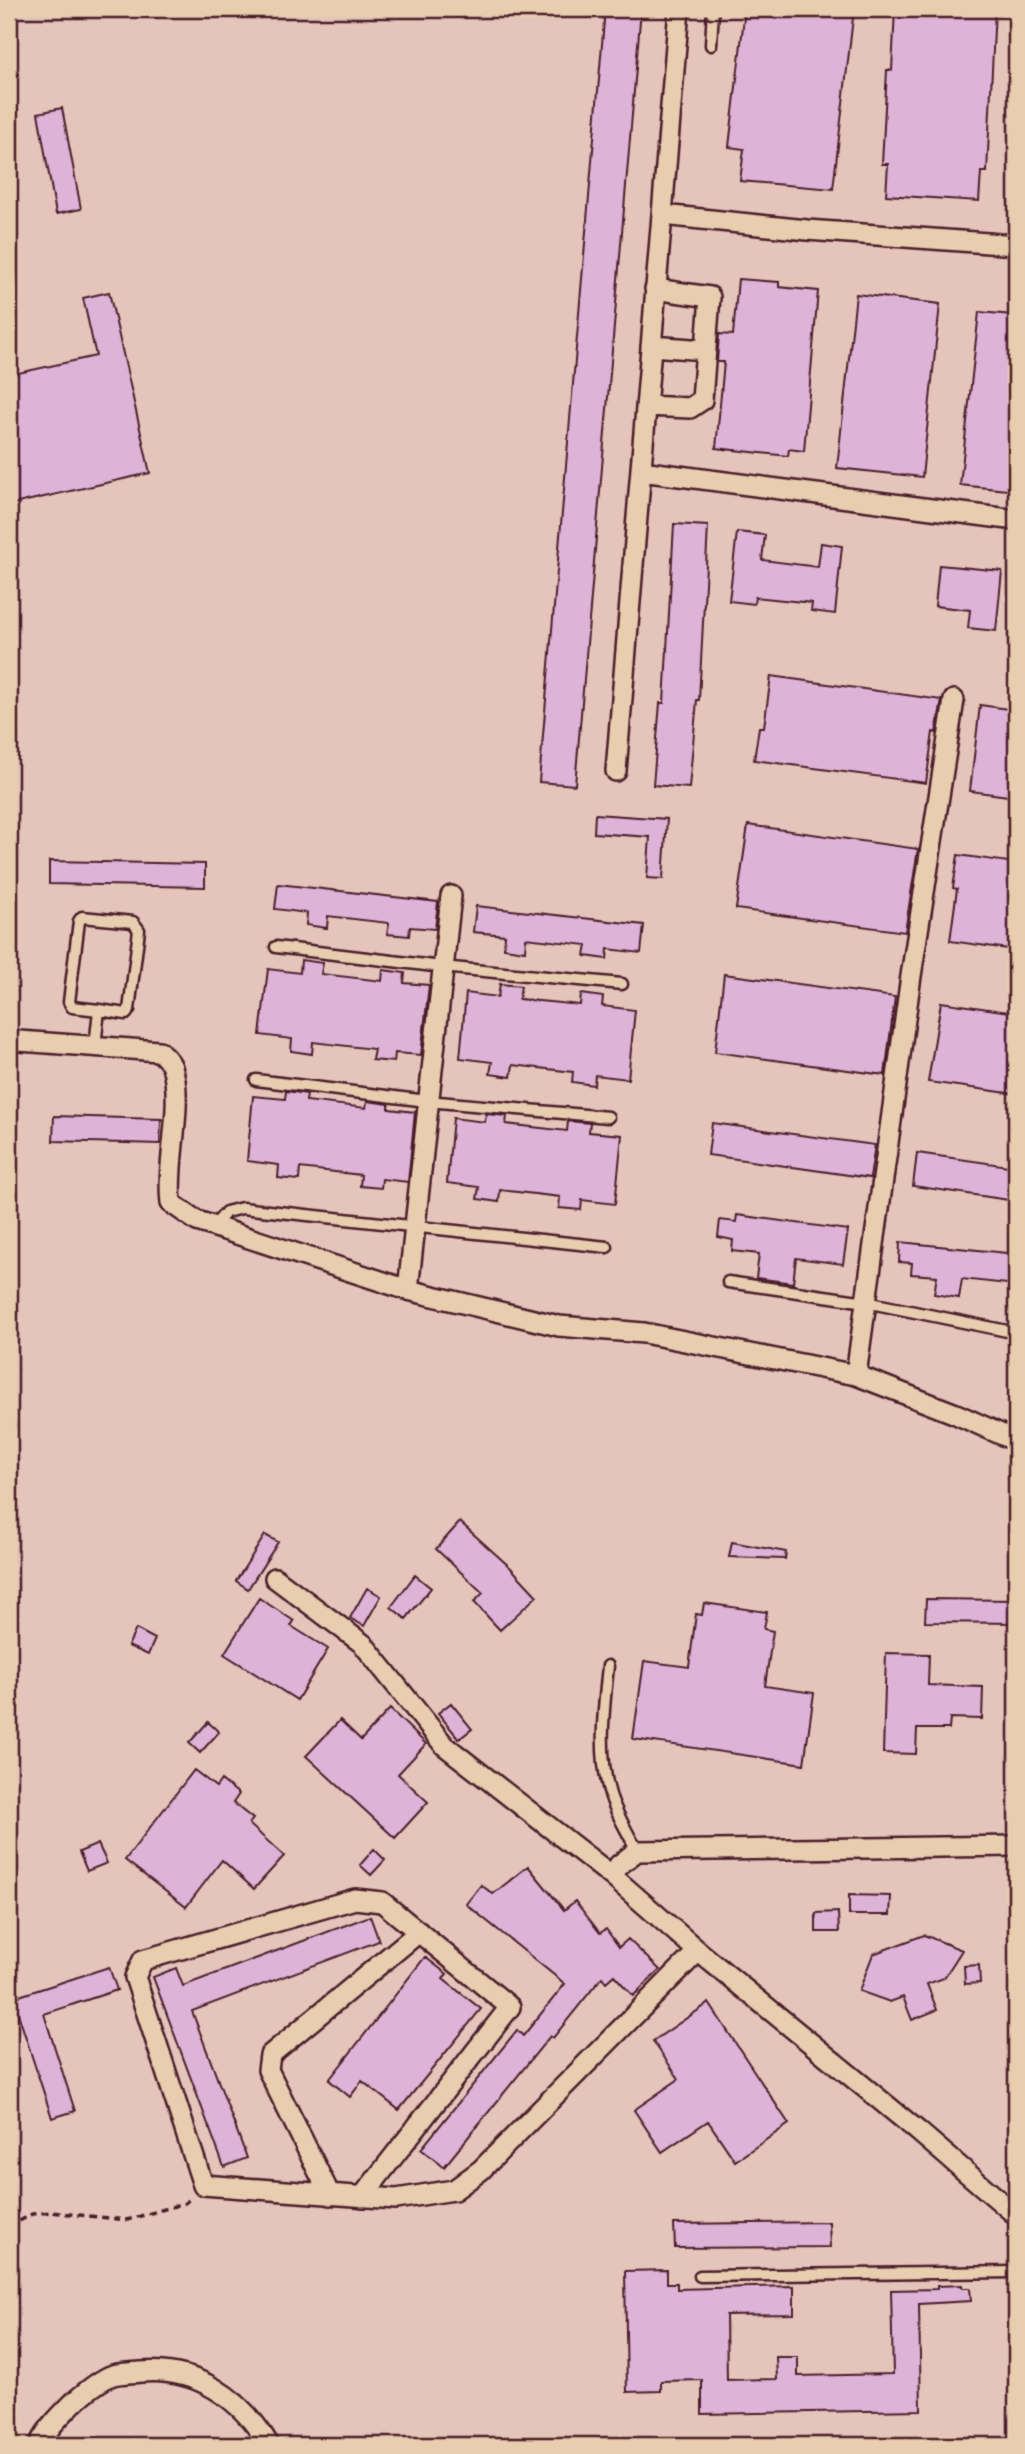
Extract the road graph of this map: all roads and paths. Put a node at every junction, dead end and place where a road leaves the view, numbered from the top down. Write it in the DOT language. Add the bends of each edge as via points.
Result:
graph roads {
  1 [pos="679,9"];
  2 [pos="713,9"];
  3 [pos="711,45"];
  4 [pos="663,215"];
  5 [pos="1016,245"];
  6 [pos="655,289"];
  7 [pos="651,346"];
  8 [pos="706,350"];
  9 [pos="646,406"];
  10 [pos="641,471"];
  11 [pos="1016,520"];
  12 [pos="954,700"];
  13 [pos="616,771"];
  14 [pos="450,896"];
  15 [pos="276,947"];
  16 [pos="442,967"];
  17 [pos="622,984"];
  18 [pos="99,1010"];
  19 [pos="19,1041"];
  20 [pos="95,1046"];
  21 [pos="256,1080"];
  22 [pos="427,1101"];
  23 [pos="608,1117"];
  24 [pos="214,1226"];
  25 [pos="415,1227"];
  26 [pos="607,1247"];
  27 [pos="728,1282"];
  28 [pos="408,1290"];
  29 [pos="866,1302"];
  30 [pos="1012,1332"];
  31 [pos="856,1375"];
  32 [pos="1016,1441"];
  33 [pos="275,1577"];
  34 [pos="608,1666"];
  35 [pos="1016,1846"];
  36 [pos="637,1851"];
  37 [pos="612,1876"];
  38 [pos="419,1932"];
  39 [pos="698,1951"];
  40 [pos="203,2185"];
  41 [pos="330,2194"];
  42 [pos="362,2197"];
  43 [pos="1016,2215"];
  44 [pos="9,2227"];
  45 [pos="1016,2272"];
  46 [pos="700,2276"];
  47 [pos="39,2445"];
  48 [pos="269,2445"];
  1 -- 4 [label="street"];
  2 -- 3 [label="lane"];
  4 -- 5 [label="street"];
  4 -- 6 [label="street"];
  6 -- 7 [label="street"];
  6 -- 8 [label="street" via="710,297"];
  7 -- 8 [label="street"];
  7 -- 9 [label="street"];
  8 -- 9 [label="street" via="702,400 690,408"];
  9 -- 10 [label="street"];
  10 -- 11 [label="street"];
  10 -- 13 [label="street"];
  12 -- 29 [label="street"];
  14 -- 16 [label="street"];
  15 -- 16 [label="lane"];
  16 -- 17 [label="lane"];
  16 -- 22 [label="street"];
  18 -- 18 [label="lane" via="72,1007 69,1002 82,917 133,922 139,930 128,1012"];
  18 -- 20 [label="lane"];
  19 -- 20 [label="street"];
  20 -- 24 [label="street" via="159,1051 172,1064 176,1089 171,1203"];
  21 -- 22 [label="lane"];
  22 -- 23 [label="lane"];
  22 -- 25 [label="street"];
  24 -- 25 [label="lane" via="226,1212 242,1208"];
  24 -- 28 [label="street"];
  25 -- 26 [label="lane"];
  25 -- 28 [label="street"];
  27 -- 29 [label="lane"];
  28 -- 31 [label="street" via="559,1326 644,1333"];
  29 -- 30 [label="lane"];
  29 -- 31 [label="street"];
  31 -- 32 [label="street"];
  33 -- 37 [label="street" via="363,1644 444,1745"];
  34 -- 36 [label="lane" via="603,1736 609,1792"];
  35 -- 36 [label="street"];
  36 -- 37 [label="street" via="618,1865"];
  37 -- 39 [label="street"];
  38 -- 40 [label="street" via="382,1902 355,1899 143,1960 135,1977"];
  38 -- 41 [label="street" via="270,2055 268,2070"];
  38 -- 42 [label="street" via="510,2007"];
  39 -- 42 [label="street" via="481,2170 454,2190 396,2199"];
  39 -- 43 [label="street"];
  40 -- 41 [label="street"];
  40 -- 44 [label="path" via="185,2203 127,2220 52,2212 32,2214"];
  41 -- 42 [label="street"];
  45 -- 46 [label="lane"];
  47 -- 48 [label="street" via="59,2416 84,2393 113,2375 156,2371 186,2376 227,2395"];
}
